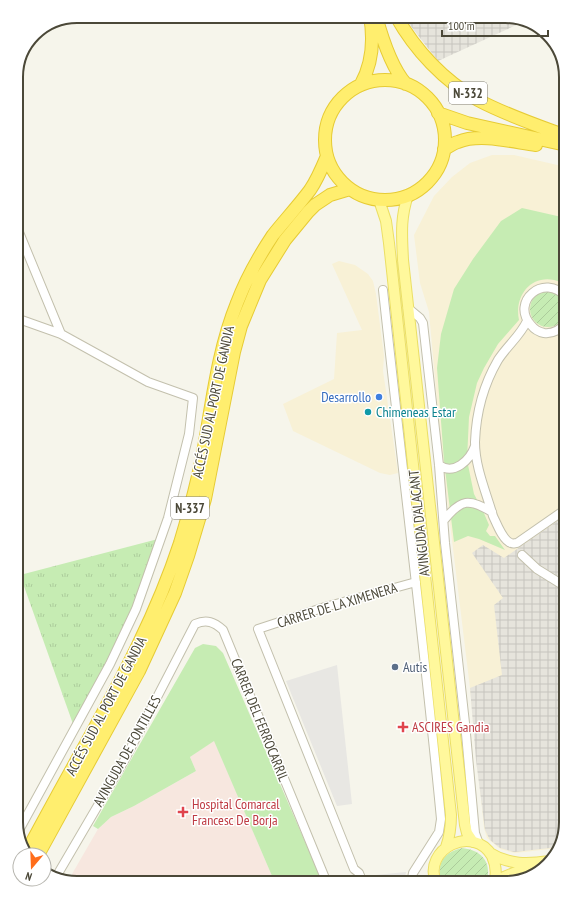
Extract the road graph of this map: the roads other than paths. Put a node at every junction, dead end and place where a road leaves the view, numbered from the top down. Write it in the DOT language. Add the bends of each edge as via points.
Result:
graph roads {
  1 [pos="371,23"];
  2 [pos="378,23"];
  3 [pos="400,23"];
  4 [pos="361,84"];
  5 [pos="406,84"];
  6 [pos="438,113"];
  7 [pos="559,133"];
  8 [pos="559,143"];
  9 [pos="444,149"];
  10 [pos="559,150"];
  11 [pos="327,156"];
  12 [pos="350,189"];
  13 [pos="408,195"];
  14 [pos="379,200"];
  15 [pos="23,242"];
  16 [pos="383,290"];
  17 [pos="559,291"];
  18 [pos="408,308"];
  19 [pos="23,320"];
  20 [pos="527,321"];
  21 [pos="559,328"];
  22 [pos="61,334"];
  23 [pos="476,445"];
  24 [pos="439,465"];
  25 [pos="492,512"];
  26 [pos="559,514"];
  27 [pos="444,520"];
  28 [pos="522,554"];
  29 [pos="416,582"];
  30 [pos="559,583"];
  31 [pos="195,624"];
  32 [pos="93,756"];
  33 [pos="23,823"];
  34 [pos="476,843"];
  35 [pos="29,847"];
  36 [pos="42,847"];
  37 [pos="49,847"];
  38 [pos="446,847"];
  39 [pos="490,853"];
  40 [pos="541,862"];
  41 [pos="533,869"];
  42 [pos="434,872"];
  43 [pos="59,873"];
  44 [pos="324,876"];
  45 [pos="360,876"];
  46 [pos="412,876"];
  47 [pos="432,876"];
  48 [pos="435,876"];
  49 [pos="496,876"];
  50 [pos="507,876"];
  1 -- 4 [label="highway" via="370,58"];
  2 -- 5 [label="highway" via="392,62"];
  3 -- 7 [label="highway, N-332" via="436,69 452,83 506,114"];
  4 -- 5 [label="highway, ACCÉS SUD AL PORT DE GANDIA" via="395,81"];
  4 -- 11 [label="highway, ACCÉS SUD AL PORT DE GANDIA" via="339,101 329,118 325,136"];
  5 -- 6 [label="highway, ACCÉS SUD AL PORT DE GANDIA" via="431,102"];
  6 -- 8 [label="highway, N-332" via="467,123"];
  6 -- 9 [label="highway, ACCÉS SUD AL PORT DE GANDIA" via="444,131"];
  9 -- 10 [label="highway" via="459,141 475,138 498,139"];
  9 -- 13 [label="highway, ACCÉS SUD AL PORT DE GANDIA" via="440,164 432,177 421,188"];
  11 -- 12 [label="highway, ACCÉS SUD AL PORT DE GANDIA" via="332,169"];
  11 -- 35 [label="highway, ACCÉS SUD AL PORT DE GANDIA / N-337" via="310,190 264,249 237,302 221,356 205,444 189,512 162,594 125,671"];
  12 -- 14 [label="highway, ACCÉS SUD AL PORT DE GANDIA"];
  12 -- 32 [label="highway, ACCÉS SUD AL PORT DE GANDIA / N-337" via="330,195 299,221 273,258 251,299 234,352 210,473 188,556 167,612"];
  13 -- 14 [label="highway, ACCÉS SUD AL PORT DE GANDIA"];
  13 -- 18 [label="main road, AVINGUDA D'ALACANT" via="403,210 402,226"];
  14 -- 38 [label="main road, AVINGUDA D'ALACANT" via="388,231 451,815"];
  15 -- 22 [label="street"];
  16 -- 29 [label="street, AVINGUDA D'ALACANT"];
  17 -- 20 [label="street" via="543,287 532,293 525,304"];
  18 -- 24 [label="street, AVINGUDA D'ALACANT" via="423,323"];
  18 -- 34 [label="main road, AVINGUDA D'ALACANT" via="464,825"];
  19 -- 22 [label="street"];
  20 -- 21 [label="street" via="540,332 547,333"];
  20 -- 23 [label="street" via="497,362 486,386 478,416"];
  22 -- 33 [label="street" via="148,382 193,398 189,434 168,518 136,609 110,664"];
  23 -- 24 [label="street, AVINGUDA D'ALACANT" via="458,467 447,469"];
  23 -- 25 [label="street" via="483,485"];
  24 -- 27 [label="street, AVINGUDA D'ALACANT"];
  25 -- 26 [label="street" via="496,525 511,543 517,543"];
  25 -- 27 [label="street, AVINGUDA D'ALACANT" via="480,505 464,503 453,508"];
  27 -- 34 [label="street, AVINGUDA D'ALACANT"];
  28 -- 30 [label="street"];
  29 -- 45 [label="street, CARRER DE LA XIMENERA" via="258,628 354,869"];
  29 -- 46 [label="street, AVINGUDA D'ALACANT" via="441,819 439,832"];
  31 -- 43 [label="street, AVINGUDA DE FONTILLES" via="124,761"];
  31 -- 44 [label="street, CARRER DEL FERROCARRIL" via="210,621 223,630"];
  32 -- 36 [label="highway, ACCÉS SUD AL PORT DE GANDIA / N-337"];
  32 -- 37 [label="highway"];
  34 -- 38 [label="main road" via="464,841"];
  34 -- 39 [label="main road"];
  38 -- 42 [label="main road, AVINGUDA D'ALACANT" via="437,858"];
  39 -- 40 [label="main road" via="510,862"];
  39 -- 49 [label="main road" via="494,861"];
  41 -- 50 [label="main road"];
  42 -- 47 [label="street"];
  42 -- 48 [label="main road"];
}
